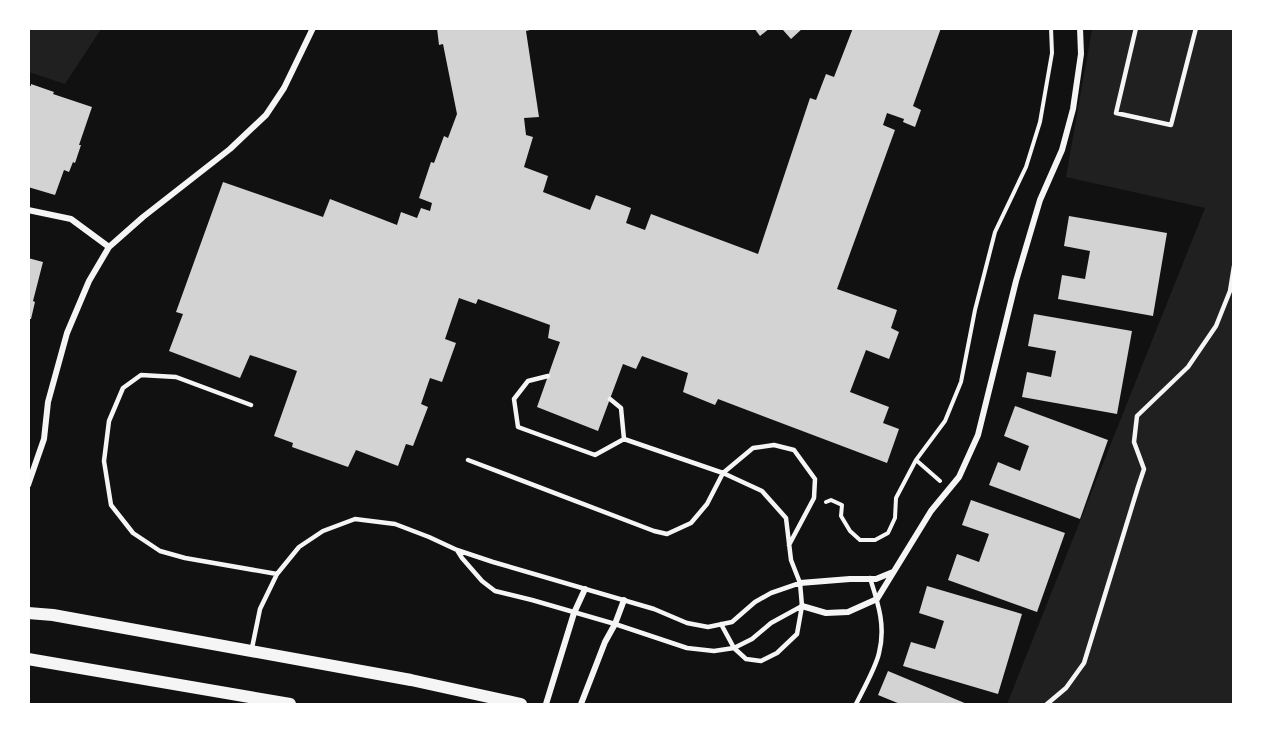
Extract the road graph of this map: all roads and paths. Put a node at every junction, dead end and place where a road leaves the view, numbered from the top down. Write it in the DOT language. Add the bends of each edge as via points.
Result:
graph roads {
  1 [pos="313,28"];
  2 [pos="1051,28"];
  3 [pos="1080,28"];
  4 [pos="1136,28"];
  5 [pos="1196,28"];
  6 [pos="28,210"];
  7 [pos="109,247"];
  8 [pos="1233,266"];
  9 [pos="548,376"];
  10 [pos="610,399"];
  11 [pos="251,405"];
  12 [pos="624,439"];
  13 [pos="468,460"];
  14 [pos="916,460"];
  15 [pos="723,473"];
  16 [pos="28,484"];
  17 [pos="950,489"];
  18 [pos="808,510"];
  19 [pos="789,545"];
  20 [pos="457,550"];
  21 [pos="894,572"];
  22 [pos="277,574"];
  23 [pos="870,578"];
  24 [pos="800,583"];
  25 [pos="585,589"];
  26 [pos="877,599"];
  27 [pos="624,600"];
  28 [pos="802,606"];
  29 [pos="28,613"];
  30 [pos="574,613"];
  31 [pos="615,624"];
  32 [pos="721,624"];
  33 [pos="734,648"];
  34 [pos="251,651"];
  35 [pos="28,659"];
  36 [pos="291,705"];
  37 [pos="521,705"];
  38 [pos="546,705"];
  39 [pos="581,705"];
  40 [pos="856,705"];
  41 [pos="1047,705"];
  1 -- 7 [label="street" via="284,88 266,115"];
  2 -- 14 [label="path" via="1052,53 1040,122 1026,167 995,232 961,382 945,421"];
  3 -- 17 [label="street" via="1081,54 1065,140 1040,200 1016,281 978,435 960,477"];
  4 -- 5 [label="lane" via="1116,112 1171,125"];
  6 -- 7 [label="street" via="71,219"];
  7 -- 16 [label="street" via="89,281 67,333 48,402 44,439"];
  8 -- 41 [label="lane" via="1230,291 1216,326 1188,367 1137,416 1134,442 1144,469 1084,663 1066,688"];
  9 -- 12 [label="lane" via="528,381 514,399 518,427 595,455"];
  10 -- 12 [label="lane" via="621,408"];
  11 -- 22 [label="lane" via="176,377 141,375 123,388 109,421 104,460 109,494 111,505 134,534 160,551"];
  12 -- 15 [label="lane"];
  13 -- 15 [label="lane" via="667,534 691,524"];
  14 -- 17 [label="path"];
  14 -- 18 [label="path" via="896,498 896,518 888,532 875,540 860,540 850,531 841,516 842,505 831,500"];
  15 -- 18 [label="lane" via="753,448 774,445 794,450 815,479 814,498"];
  15 -- 19 [label="lane" via="762,491 786,518"];
  17 -- 21 [label="street"];
  18 -- 19 [label="lane"];
  19 -- 24 [label="lane"];
  20 -- 22 [label="lane" via="395,524 355,519 323,531 298,547"];
  20 -- 25 [label="lane"];
  20 -- 30 [label="lane" via="495,591"];
  21 -- 23 [label="street"];
  21 -- 26 [label="street"];
  22 -- 34 [label="lane" via="260,609"];
  23 -- 24 [label="street"];
  23 -- 26 [label="lane"];
  24 -- 28 [label="lane"];
  24 -- 32 [label="lane" via="771,593 732,622"];
  25 -- 27 [label="lane"];
  25 -- 30 [label="street"];
  26 -- 28 [label="street" via="848,612 826,613"];
  26 -- 40 [label="lane" via="882,631 879,654"];
  27 -- 31 [label="street"];
  27 -- 32 [label="lane" via="687,623 708,627"];
  28 -- 33 [label="lane"];
  28 -- 33 [label="lane" via="796,634 777,653 761,661 746,659"];
  29 -- 34 [label="main road"];
  30 -- 31 [label="lane"];
  30 -- 38 [label="street"];
  31 -- 33 [label="lane" via="687,648"];
  31 -- 39 [label="street"];
  32 -- 33 [label="lane"];
  34 -- 37 [label="main road"];
  35 -- 36 [label="main road"];
}
